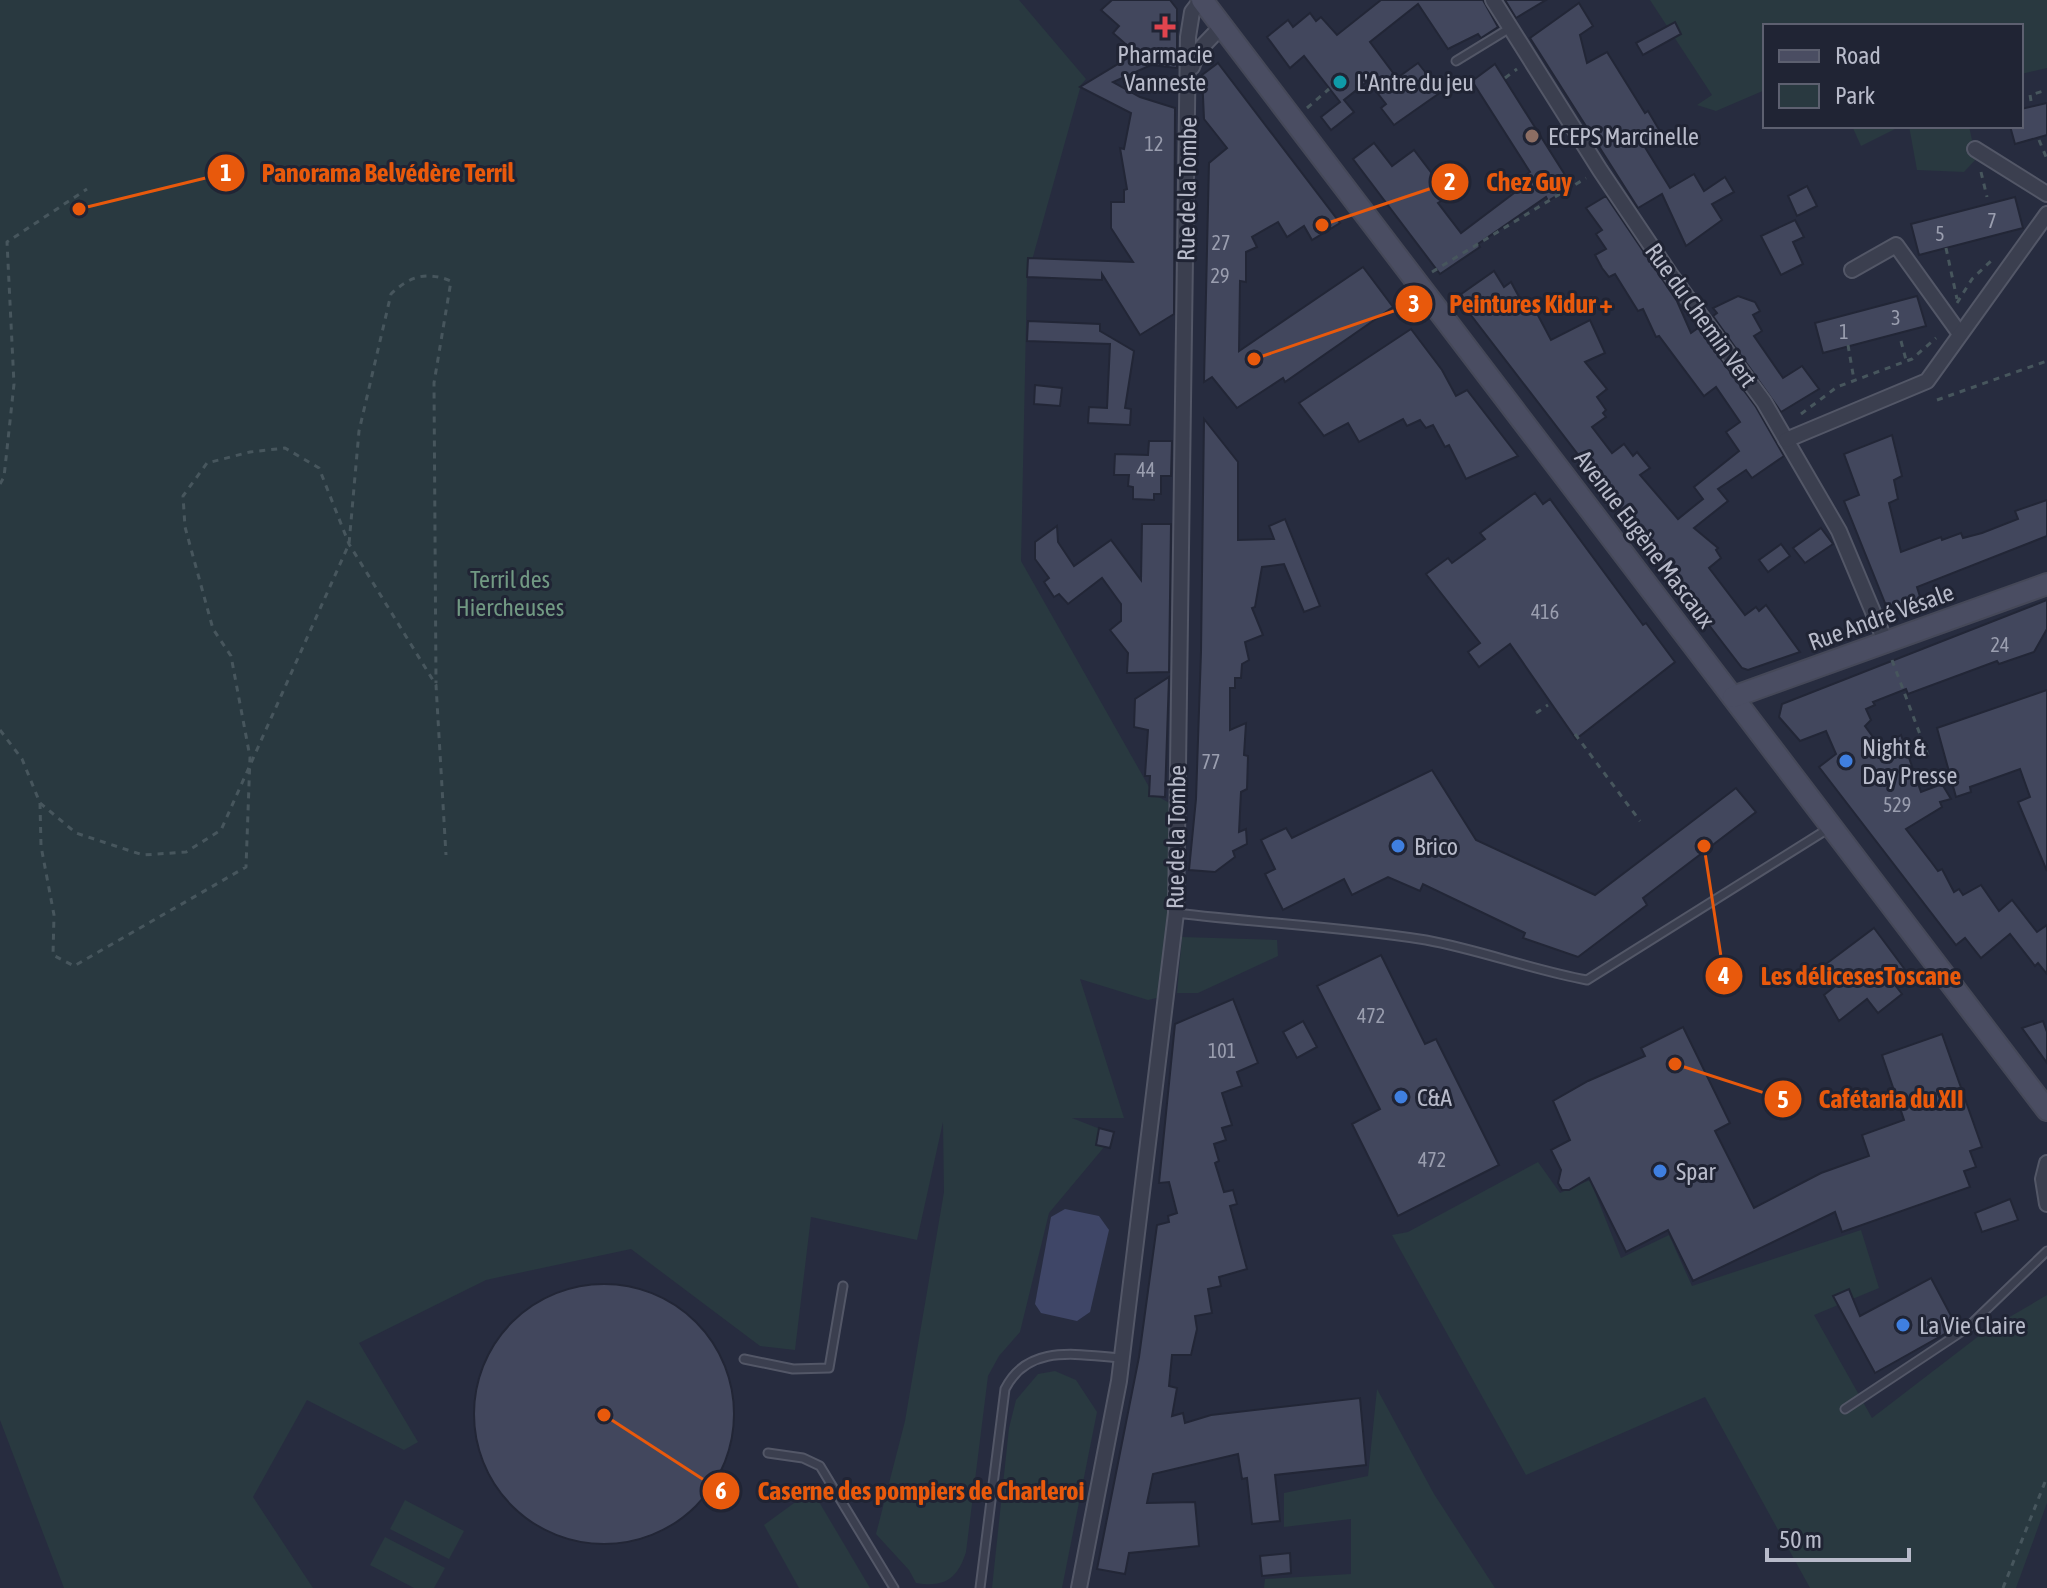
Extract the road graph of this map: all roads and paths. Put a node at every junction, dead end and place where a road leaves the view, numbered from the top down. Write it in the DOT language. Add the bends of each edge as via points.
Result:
graph roads {
  1 [pos="1202,0"];
  2 [pos="1493,0"];
  3 [pos="1221,27"];
  4 [pos="1510,28"];
  5 [pos="1456,61"];
  6 [pos="1188,79"];
  7 [pos="1329,89"];
  8 [pos="2047,90"];
  9 [pos="2031,101"];
  10 [pos="1294,122"];
  11 [pos="2039,140"];
  12 [pos="1975,149"];
  13 [pos="2047,159"];
  14 [pos="1990,168"];
  15 [pos="1600,170"];
  16 [pos="87,189"];
  17 [pos="2047,194"];
  18 [pos="1987,197"];
  19 [pos="2047,214"];
  20 [pos="1946,248"];
  21 [pos="2001,253"];
  22 [pos="1852,270"];
  23 [pos="1416,282"];
  24 [pos="1957,302"];
  25 [pos="1953,310"];
  26 [pos="1944,327"];
  27 [pos="1960,334"];
  28 [pos="1901,341"];
  29 [pos="1848,345"];
  30 [pos="1907,361"];
  31 [pos="2047,361"];
  32 [pos="1854,380"];
  33 [pos="1937,400"];
  34 [pos="1791,421"];
  35 [pos="1786,440"];
  36 [pos="0,484"];
  37 [pos="349,544"];
  38 [pos="2047,584"];
  39 [pos="1886,643"];
  40 [pos="436,685"];
  41 [pos="1733,697"];
  42 [pos="1548,705"];
  43 [pos="1536,713"];
  44 [pos="0,730"];
  45 [pos="1575,734"];
  46 [pos="250,757"];
  47 [pos="1930,761"];
  48 [pos="40,803"];
  49 [pos="1640,821"];
  50 [pos="1832,827"];
  51 [pos="446,855"];
  52 [pos="1176,913"];
  53 [pos="2047,1110"];
  54 [pos="2047,1163"];
  55 [pos="2047,1204"];
  56 [pos="2047,1251"];
  57 [pos="843,1286"];
  58 [pos="1122,1358"];
  59 [pos="744,1359"];
  60 [pos="1845,1409"];
  61 [pos="768,1453"];
  62 [pos="2047,1477"];
  63 [pos="894,1588"];
  64 [pos="980,1588"];
  65 [pos="1079,1588"];
  66 [pos="2003,1588"];
  1 -- 3 [label="main road, Avenue Eugène Mascaux"];
  1 -- 6 [label="street, Rue de la Tombe" via="1192,12"];
  2 -- 4 [label="street, Rue du Chemin Vert"];
  3 -- 6 [label="street, Rue de la Tombe" via="1198,51"];
  3 -- 10 [label="main road, Avenue Eugène Mascaux"];
  4 -- 5 [label="lane"];
  4 -- 15 [label="street, Rue du Chemin Vert"];
  6 -- 52 [label="street, Rue de la Tombe"];
  7 -- 10 [label="path"];
  8 -- 9 [label="path" via="2030,95"];
  10 -- 23 [label="main road, Avenue Eugène Mascaux"];
  11 -- 13 [label="path"];
  12 -- 17 [label="street"];
  14 -- 18 [label="path" via="1980,170"];
  15 -- 23 [label="path"];
  15 -- 35 [label="street, Rue du Chemin Vert"];
  16 -- 36 [label="path" via="7,242 14,384"];
  19 -- 27 [label="street"];
  20 -- 24 [label="path"];
  21 -- 24 [label="path" via="1972,279"];
  22 -- 27 [label="street" via="1896,245"];
  23 -- 41 [label="main road, Avenue Eugène Mascaux"];
  24 -- 25 [label="path"];
  26 -- 30 [label="path"];
  27 -- 35 [label="street" via="1927,381"];
  28 -- 30 [label="path"];
  29 -- 32 [label="path"];
  30 -- 32 [label="path"];
  31 -- 33 [label="path"];
  32 -- 34 [label="path"];
  35 -- 39 [label="street, Rue du Chemin Vert" via="1839,531"];
  37 -- 40 [label="path"];
  37 -- 40 [label="path" via="359,431 391,294 407,279 432,274 451,281 434,383"];
  37 -- 46 [label="path"];
  37 -- 46 [label="path" via="319,468 285,448 207,463 183,496 185,527 213,629 231,656"];
  38 -- 39 [label="main road, Rue André Vésale"];
  39 -- 41 [label="main road, Rue André Vésale"];
  39 -- 47 [label="path"];
  40 -- 51 [label="path"];
  41 -- 50 [label="main road, Avenue Eugène Mascaux"];
  42 -- 43 [label="path"];
  44 -- 48 [label="path" via="22,759"];
  45 -- 49 [label="path"];
  46 -- 48 [label="path" via="221,830 186,852 143,855 76,833"];
  46 -- 48 [label="path" via="246,867 74,966 53,955 54,915 41,846"];
  50 -- 52 [label="lane" via="1587,980 1423,940"];
  50 -- 53 [label="main road, Avenue Eugène Mascaux"];
  52 -- 58 [label="street, Rue de la Tombe"];
  54 -- 55 [label="street"];
  56 -- 60 [label="lane" via="1967,1328"];
  57 -- 59 [label="lane" via="829,1368 793,1369"];
  58 -- 64 [label="lane" via="1049,1354 1013,1373 1005,1389"];
  58 -- 65 [label="street, Rue de la Tombe"];
  61 -- 63 [label="lane" via="820,1466"];
  62 -- 66 [label="path"];
}
